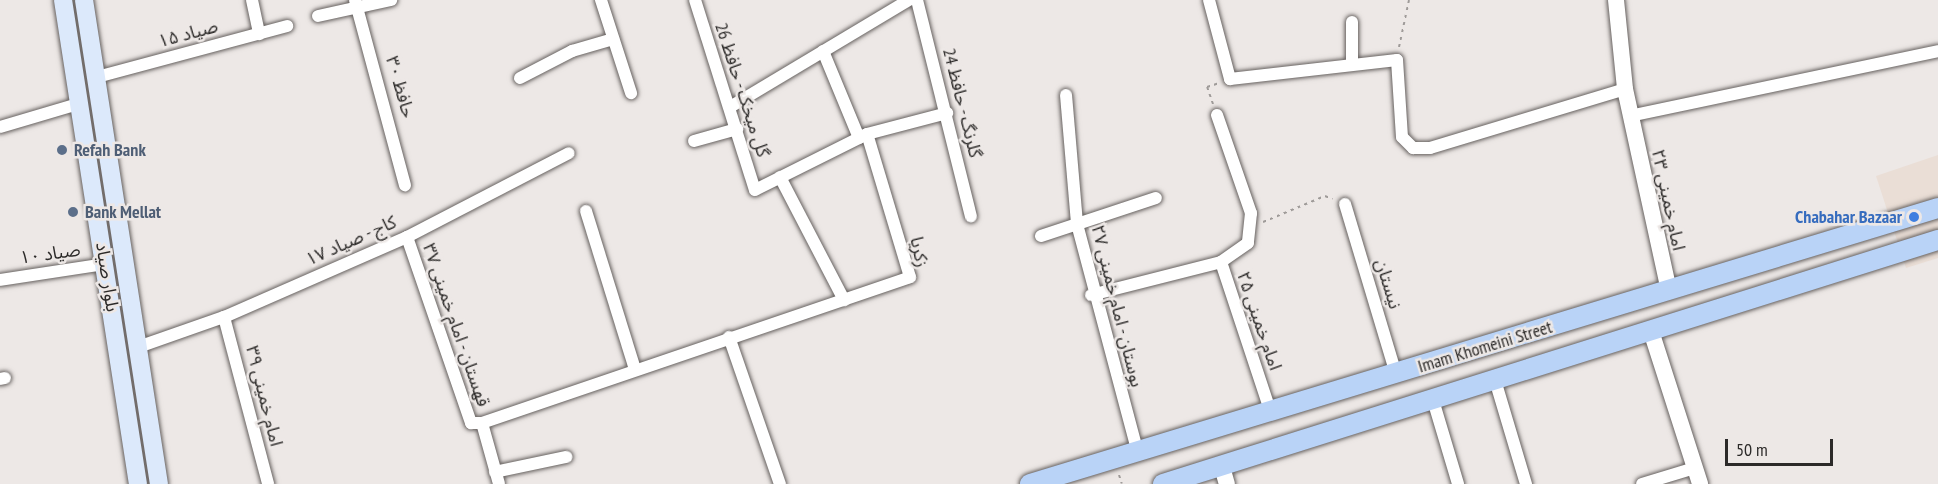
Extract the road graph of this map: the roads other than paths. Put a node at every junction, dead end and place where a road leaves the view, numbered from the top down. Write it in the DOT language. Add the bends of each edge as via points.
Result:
graph roads {
  1 [pos="63,0"];
  2 [pos="84,0"];
  3 [pos="252,0"];
  4 [pos="391,0"];
  5 [pos="601,0"];
  6 [pos="695,0"];
  7 [pos="909,0"];
  8 [pos="917,0"];
  9 [pos="1209,0"];
  10 [pos="1616,0"];
  11 [pos="356,4"];
  12 [pos="318,16"];
  13 [pos="1352,22"];
  14 [pos="287,26"];
  15 [pos="259,34"];
  16 [pos="613,39"];
  17 [pos="823,51"];
  18 [pos="1938,52"];
  19 [pos="1352,63"];
  20 [pos="97,77"];
  21 [pos="520,78"];
  22 [pos="1625,89"];
  23 [pos="631,93"];
  24 [pos="1066,95"];
  25 [pos="81,103"];
  26 [pos="730,107"];
  27 [pos="947,113"];
  28 [pos="1218,115"];
  29 [pos="1630,116"];
  30 [pos="0,126"];
  31 [pos="737,129"];
  32 [pos="863,136"];
  33 [pos="694,141"];
  34 [pos="569,153"];
  35 [pos="780,177"];
  36 [pos="405,185"];
  37 [pos="1156,198"];
  38 [pos="1346,204"];
  39 [pos="1938,208"];
  40 [pos="586,211"];
  41 [pos="971,216"];
  42 [pos="1077,224"];
  43 [pos="1041,236"];
  44 [pos="407,237"];
  45 [pos="1938,240"];
  46 [pos="1221,262"];
  47 [pos="105,264"];
  48 [pos="0,280"];
  49 [pos="1669,291"];
  50 [pos="1091,295"];
  51 [pos="844,300"];
  52 [pos="225,317"];
  53 [pos="1537,331"];
  54 [pos="1651,331"];
  55 [pos="729,337"];
  56 [pos="141,346"];
  57 [pos="1548,364"];
  58 [pos="635,369"];
  59 [pos="1396,374"];
  60 [pos="1495,381"];
  61 [pos="1433,400"];
  62 [pos="1271,413"];
  63 [pos="482,423"];
  64 [pos="1138,453"];
  65 [pos="566,457"];
  66 [pos="1224,476"];
  67 [pos="1697,476"];
  68 [pos="497,478"];
  69 [pos="1041,483"];
  70 [pos="138,484"];
  71 [pos="159,484"];
  72 [pos="268,484"];
  73 [pos="780,484"];
  74 [pos="1163,484"];
  75 [pos="1458,484"];
  76 [pos="1527,484"];
  77 [pos="1642,484"];
  1 -- 25 [label="main road, بلوار صیاد"];
  2 -- 20 [label="main road, بلوار صیاد"];
  3 -- 15 [label="street"];
  4 -- 11 [label="street"];
  5 -- 16 [label="street"];
  6 -- 26 [label="street, گل میخک - حافظ 26"];
  7 -- 17 [label="street"];
  8 -- 27 [label="street, گلرنگ - حافظ 24"];
  9 -- 19 [label="street" via="1230,79"];
  10 -- 22 [label="street, امام خمینی ۲۳"];
  11 -- 12 [label="street"];
  11 -- 36 [label="street, حافظ ۳۰"];
  13 -- 19 [label="street"];
  14 -- 15 [label="street, صیاد ۱۵"];
  15 -- 20 [label="street, صیاد ۱۵"];
  16 -- 21 [label="street" via="572,51"];
  16 -- 23 [label="street"];
  17 -- 26 [label="street"];
  17 -- 32 [label="street"];
  18 -- 29 [label="street"];
  19 -- 22 [label="street" via="1397,60 1402,137 1413,148 1430,148"];
  20 -- 56 [label="main road, بلوار صیاد"];
  22 -- 29 [label="street, امام خمینی ۲۳"];
  24 -- 42 [label="street, بوستان - امام خمینی ۲۷"];
  25 -- 30 [label="street"];
  25 -- 47 [label="main road, بلوار صیاد"];
  26 -- 31 [label="street, گل میخک - حافظ 26"];
  27 -- 32 [label="street"];
  27 -- 41 [label="street, گلرنگ - حافظ 24"];
  28 -- 46 [label="street, امام خمینی ۲۵" via="1251,227 1248,243"];
  29 -- 49 [label="street, امام خمینی ۲۳"];
  31 -- 33 [label="street"];
  31 -- 35 [label="street, گل میخک - حافظ 26" via="755,190"];
  32 -- 35 [label="street"];
  32 -- 51 [label="street, زکریا" via="910,277"];
  34 -- 44 [label="street, کاج - صیاد ۱۷"];
  35 -- 51 [label="street"];
  37 -- 42 [label="street"];
  38 -- 59 [label="street, نیستان"];
  39 -- 49 [label="main road, Imam Khomeini Street"];
  40 -- 58 [label="street"];
  42 -- 43 [label="street"];
  42 -- 50 [label="street, بوستان - امام خمینی ۲۷"];
  44 -- 52 [label="street, کاج - صیاد ۱۷"];
  44 -- 63 [label="street, قهستان - امام خمینی ۳۷" via="471,423"];
  45 -- 54 [label="main road, Imam Khomeini Street"];
  46 -- 50 [label="street"];
  46 -- 62 [label="street, امام خمینی ۲۵"];
  47 -- 48 [label="street, صیاد ۱۰"];
  47 -- 70 [label="main road, بلوار صیاد"];
  49 -- 53 [label="main road, Imam Khomeini Street"];
  50 -- 64 [label="street, بوستان - امام خمینی ۲۷"];
  51 -- 55 [label="street, زکریا"];
  52 -- 56 [label="street, کاج - صیاد ۱۷"];
  52 -- 72 [label="street, امام خمینی ۳۹"];
  53 -- 57 [label="main road"];
  53 -- 59 [label="main road, Imam Khomeini Street"];
  54 -- 57 [label="main road, Imam Khomeini Street"];
  54 -- 67 [label="street"];
  55 -- 58 [label="street, زکریا"];
  55 -- 73 [label="street"];
  56 -- 71 [label="main road, بلوار صیاد"];
  57 -- 60 [label="main road, Imam Khomeini Street"];
  58 -- 63 [label="street, زکریا"];
  59 -- 62 [label="main road, Imam Khomeini Street"];
  60 -- 61 [label="main road, Imam Khomeini Street"];
  60 -- 76 [label="street"];
  61 -- 66 [label="main road, Imam Khomeini Street"];
  61 -- 75 [label="street"];
  62 -- 64 [label="main road, Imam Khomeini Street"];
  63 -- 68 [label="street, قهستان - امام خمینی ۳۷"];
  64 -- 69 [label="main road, Imam Khomeini Street"];
  65 -- 68 [label="street"];
  66 -- 74 [label="main road, Imam Khomeini Street"];
  67 -- 77 [label="street"];
}
